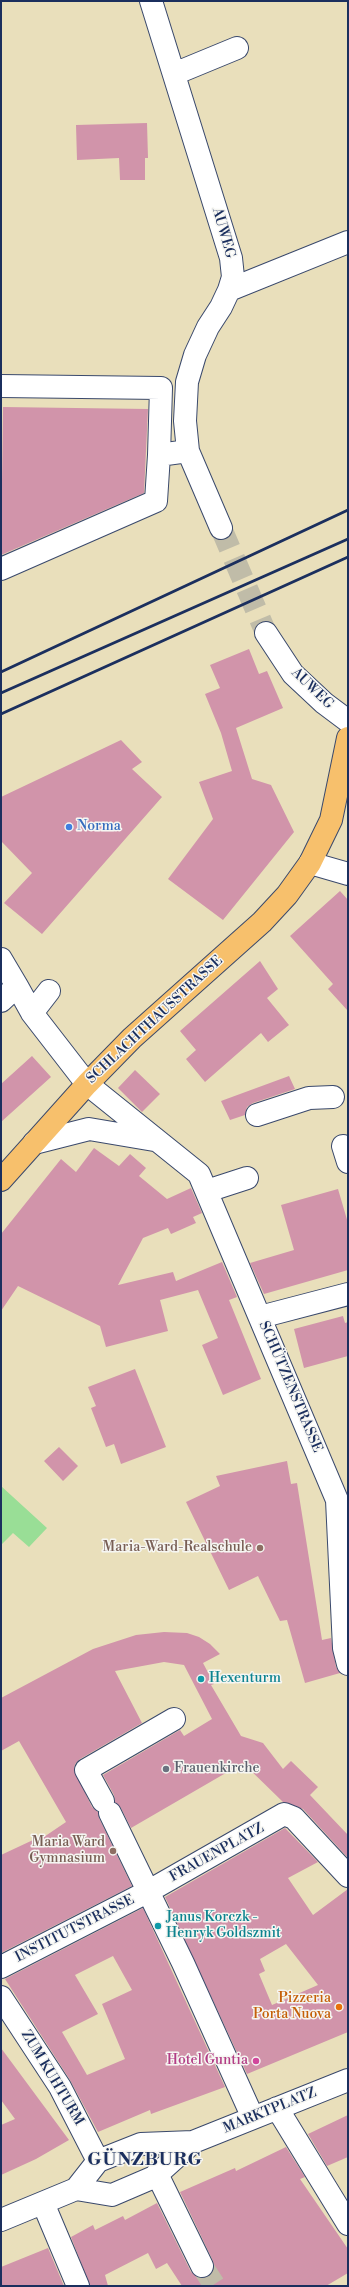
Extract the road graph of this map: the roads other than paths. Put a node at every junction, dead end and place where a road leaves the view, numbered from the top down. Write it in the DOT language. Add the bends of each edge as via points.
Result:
graph roads {
  1 [pos="151,1"];
  2 [pos="237,48"];
  3 [pos="174,74"];
  4 [pos="348,242"];
  5 [pos="229,290"];
  6 [pos="1,386"];
  7 [pos="188,450"];
  8 [pos="159,455"];
  9 [pos="221,528"];
  10 [pos="1,569"];
  11 [pos="266,633"];
  12 [pos="348,721"];
  13 [pos="348,738"];
  14 [pos="310,863"];
  15 [pos="348,874"];
  16 [pos="1,959"];
  17 [pos="17,986"];
  18 [pos="49,991"];
  19 [pos="1,1001"];
  20 [pos="32,1013"];
  21 [pos="87,1084"];
  22 [pos="333,1097"];
  23 [pos="257,1115"];
  24 [pos="155,1140"];
  25 [pos="34,1143"];
  26 [pos="247,1178"];
  27 [pos="1,1180"];
  28 [pos="207,1191"];
  29 [pos="348,1294"];
  30 [pos="260,1317"];
  31 [pos="348,1664"];
  32 [pos="174,1720"];
  33 [pos="348,1876"];
  34 [pos="149,1891"];
  35 [pos="1,1967"];
  36 [pos="1,1997"];
  37 [pos="348,2080"];
  38 [pos="277,2108"];
  39 [pos="253,2118"];
  40 [pos="193,2142"];
  41 [pos="98,2161"];
  42 [pos="157,2174"];
  43 [pos="76,2189"];
  44 [pos="42,2203"];
  45 [pos="9,2216"];
  46 [pos="348,2224"];
  47 [pos="202,2266"];
  48 [pos="78,2286"];
  1 -- 3 [label="street, AUWEG"];
  2 -- 3 [label="street"];
  3 -- 5 [label="street, AUWEG" via="231,258 233,277"];
  4 -- 5 [label="street"];
  5 -- 7 [label="street, AUWEG" via="195,355 187,382 184,421"];
  6 -- 8 [label="street" via="162,388"];
  7 -- 8 [label="street"];
  7 -- 9 [label="street, AUWEG"];
  8 -- 10 [label="street" via="156,501"];
  11 -- 12 [label="street, AUWEG" via="293,674"];
  13 -- 14 [label="main road, SCHLACHTHAUSSTRASSE" via="331,820"];
  14 -- 15 [label="street"];
  14 -- 21 [label="main road, SCHLACHTHAUSSTRASSE" via="287,895 262,922 132,1038"];
  16 -- 17 [label="street, SCHÜTZENSTRASSE"];
  17 -- 19 [label="street"];
  17 -- 20 [label="street, SCHÜTZENSTRASSE"];
  18 -- 20 [label="street"];
  20 -- 21 [label="street, SCHÜTZENSTRASSE"];
  21 -- 24 [label="street, SCHÜTZENSTRASSE"];
  21 -- 25 [label="main road, SCHLACHTHAUSSTRASSE"];
  22 -- 23 [label="street" via="308,1098"];
  24 -- 25 [label="street, SCHÜTZENSTRASSE" via="89,1129"];
  24 -- 28 [label="street, SCHÜTZENSTRASSE" via="199,1174"];
  25 -- 27 [label="main road, SCHLACHTHAUSSTRASSE"];
  26 -- 28 [label="street"];
  28 -- 30 [label="street, SCHÜTZENSTRASSE"];
  29 -- 30 [label="street"];
  30 -- 31 [label="street, SCHÜTZENSTRASSE" via="337,1500 344,1648"];
  32 -- 34 [label="street" via="86,1770"];
  33 -- 34 [label="street, FRAUENPLATZ" via="294,1818 284,1814"];
  34 -- 35 [label="street, INSTITUTSTRASSE"];
  34 -- 39 [label="street"];
  36 -- 41 [label="street, ZUM KUHTURM" via="60,2086"];
  37 -- 38 [label="street, MARKTPLATZ"];
  38 -- 39 [label="street, MARKTPLATZ"];
  38 -- 46 [label="street"];
  39 -- 40 [label="street, MARKTPLATZ"];
  40 -- 41 [label="street, MARKTPLATZ" via="141,2144"];
  40 -- 42 [label="street, MARKTPLATZ"];
  41 -- 43 [label="street"];
  42 -- 43 [label="street, MARKTPLATZ" via="112,2195"];
  42 -- 47 [label="street"];
  43 -- 44 [label="street"];
  44 -- 45 [label="street"];
  44 -- 48 [label="street"];
}
